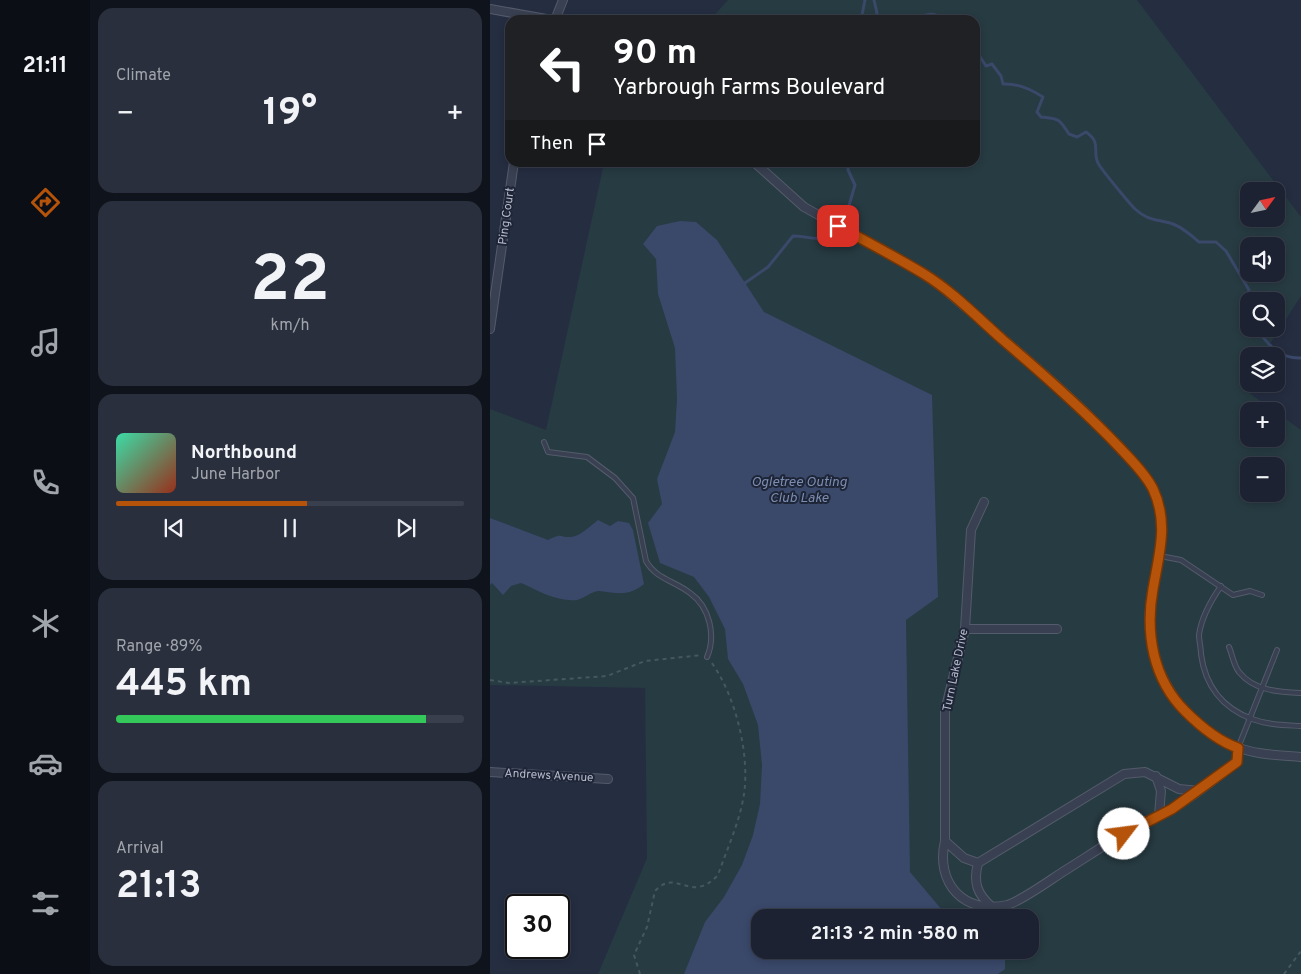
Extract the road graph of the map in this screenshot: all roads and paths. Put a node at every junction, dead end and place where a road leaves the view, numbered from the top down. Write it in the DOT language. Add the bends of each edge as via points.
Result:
graph roads {
  1 [pos="563,0"];
  2 [pos="490,9"];
  3 [pos="524,15"];
  4 [pos="556,15"];
  5 [pos="513,167"];
  6 [pos="760,167"];
  7 [pos="490,329"];
  8 [pos="544,442"];
  9 [pos="984,502"];
  10 [pos="1160,556"];
  11 [pos="1221,586"];
  12 [pos="1262,595"];
  13 [pos="965,629"];
  14 [pos="1058,629"];
  15 [pos="1229,647"];
  16 [pos="1277,650"];
  17 [pos="707,657"];
  18 [pos="490,680"];
  19 [pos="1262,688"];
  20 [pos="1301,694"];
  21 [pos="1250,718"];
  22 [pos="1301,726"];
  23 [pos="1238,748"];
  24 [pos="1301,757"];
  25 [pos="490,772"];
  26 [pos="1156,776"];
  27 [pos="608,779"];
  28 [pos="1199,790"];
  29 [pos="1159,815"];
  30 [pos="946,841"];
  31 [pos="978,863"];
  32 [pos="992,907"];
  33 [pos="1301,951"];
  34 [pos="640,974"];
  35 [pos="1284,974"];
  1 -- 4 [label="street"];
  2 -- 3 [label="street"];
  5 -- 7 [label="street, Ping Court"];
  6 -- 10 [label="street" via="804,207 944,288 1082,408 1134,463 1153,490 1162,518"];
  8 -- 17 [label="lane" via="548,452 587,457 616,478 633,498 646,561 651,570 691,593 702,608 712,635"];
  9 -- 13 [label="street, Turn Lake Drive" via="971,530"];
  10 -- 11 [label="lane" via="1181,560"];
  10 -- 23 [label="street" via="1149,626 1158,670 1180,706 1197,723"];
  11 -- 12 [label="lane" via="1234,595 1250,591"];
  11 -- 21 [label="lane" via="1199,634 1203,669 1215,694"];
  13 -- 14 [label="street"];
  13 -- 30 [label="street, Turn Lake Drive" via="945,711"];
  15 -- 19 [label="lane" via="1238,672"];
  16 -- 19 [label="lane"];
  17 -- 18 [label="path" via="696,654 645,661 607,676 509,683"];
  17 -- 34 [label="path" via="718,671 736,717 744,751 744,795 718,875 698,888 673,882 655,891 647,927 634,955"];
  19 -- 20 [label="lane"];
  19 -- 21 [label="lane"];
  21 -- 22 [label="lane" via="1267,724"];
  21 -- 23 [label="lane"];
  23 -- 24 [label="street"];
  23 -- 28 [label="street, Turn Lake Drive" via="1237,762"];
  25 -- 27 [label="street, Andrews Avenue"];
  26 -- 28 [label="street" via="1179,788"];
  26 -- 29 [label="street" via="1161,791"];
  26 -- 31 [label="street" via="1135,771 1124,774"];
  28 -- 29 [label="street, Turn Lake Drive"];
  29 -- 32 [label="street, Turn Lake Drive" via="1010,905"];
  30 -- 31 [label="street" via="964,858"];
  30 -- 32 [label="street, Turn Lake Drive" via="942,853 944,870 956,892 981,908"];
  31 -- 32 [label="street" via="976,888"];
  33 -- 35 [label="path"];
}
